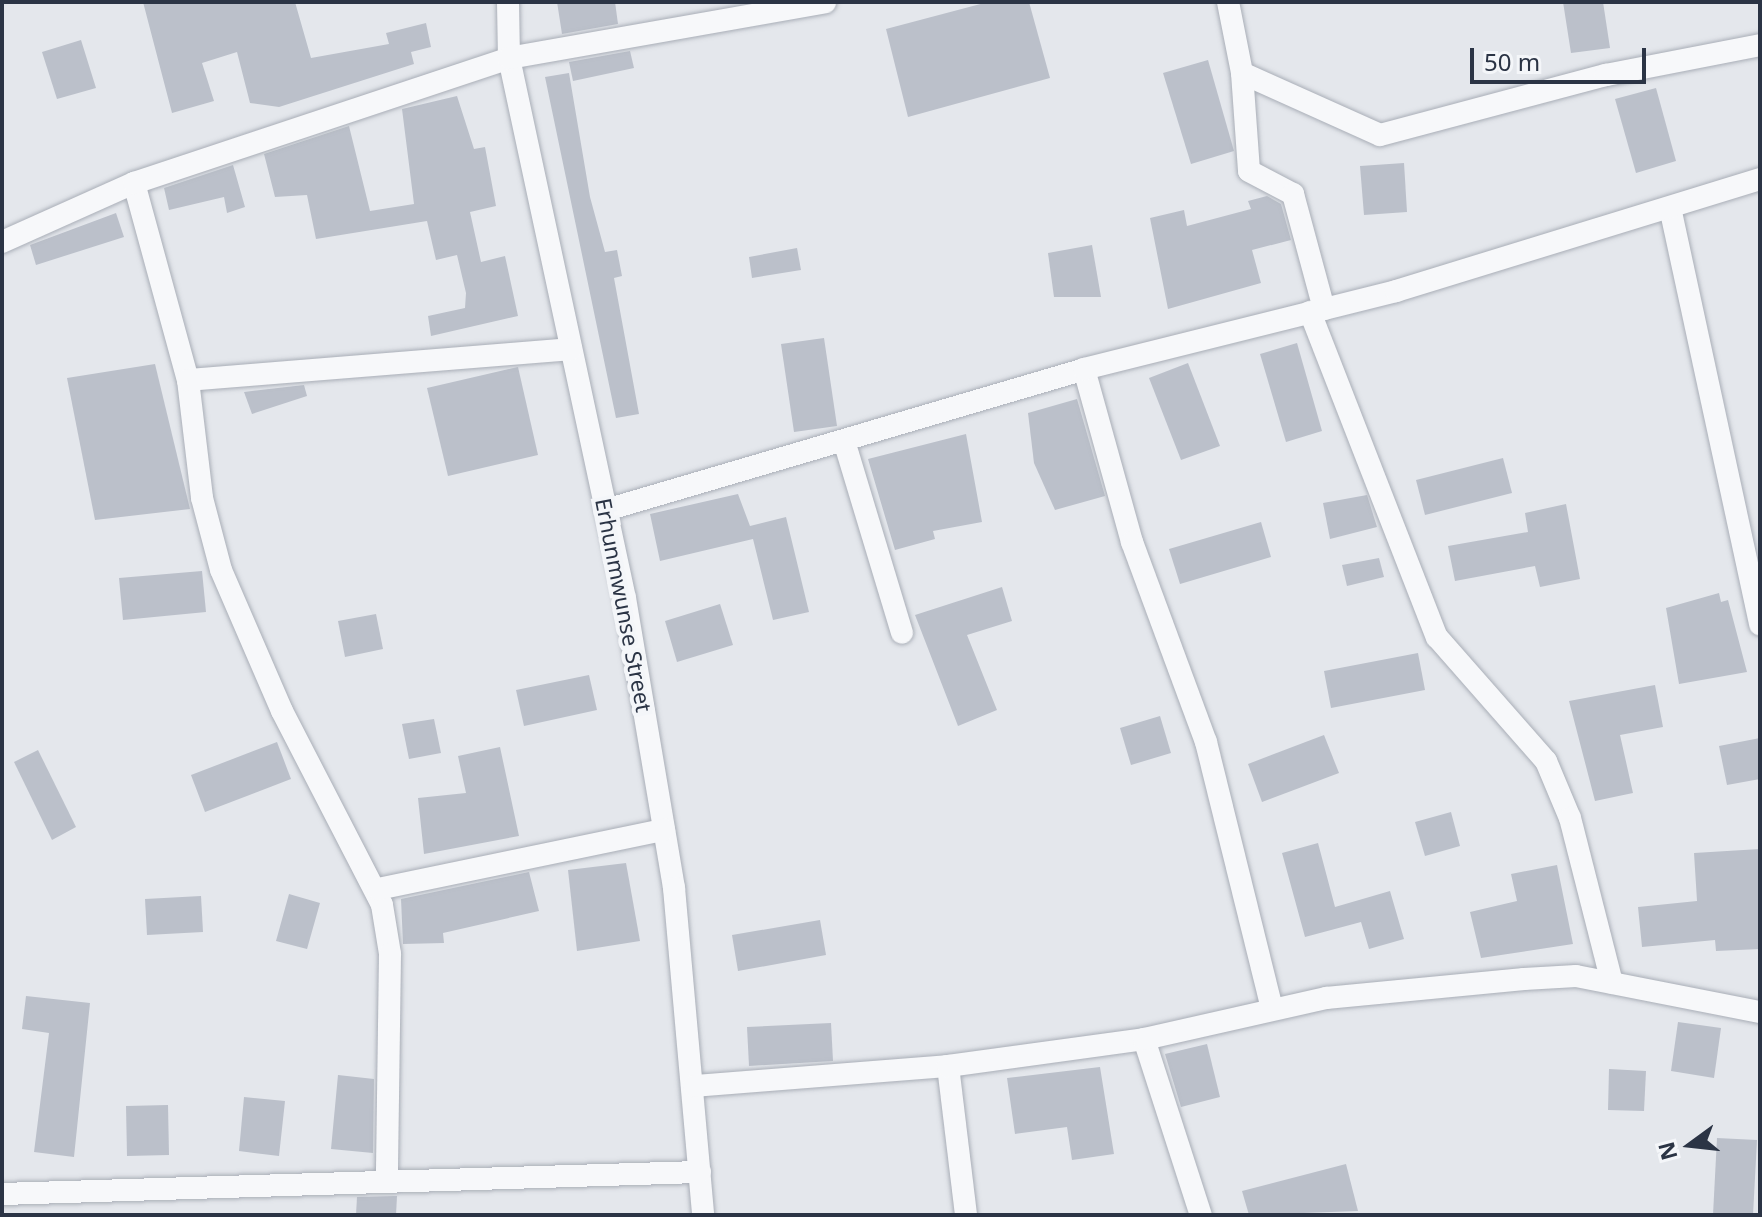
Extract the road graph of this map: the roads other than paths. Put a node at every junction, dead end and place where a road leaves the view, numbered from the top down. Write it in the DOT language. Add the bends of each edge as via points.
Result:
graph roads {
  1 [pos="508,2"];
  2 [pos="825,2"];
  3 [pos="1228,2"];
  4 [pos="797,5"];
  5 [pos="1760,45"];
  6 [pos="509,58"];
  7 [pos="1242,73"];
  8 [pos="1760,179"];
  9 [pos="134,183"];
  10 [pos="1671,212"];
  11 [pos="2,242"];
  12 [pos="1317,310"];
  13 [pos="571,349"];
  14 [pos="1084,369"];
  15 [pos="188,380"];
  16 [pos="845,444"];
  17 [pos="606,510"];
  18 [pos="1760,625"];
  19 [pos="902,633"];
  20 [pos="664,830"];
  21 [pos="378,889"];
  22 [pos="1612,983"];
  23 [pos="1272,1008"];
  24 [pos="1760,1012"];
  25 [pos="1144,1039"];
  26 [pos="948,1066"];
  27 [pos="694,1086"];
  28 [pos="700,1172"];
  29 [pos="387,1180"];
  30 [pos="2,1194"];
  31 [pos="703,1215"];
  32 [pos="966,1215"];
  33 [pos="1201,1215"];
  1 -- 6 [label="street, Erhunmwunse Street"];
  2 -- 4 [label="street"];
  3 -- 7 [label="street"];
  4 -- 6 [label="street"];
  5 -- 7 [label="street" via="1606,75 1380,135"];
  6 -- 9 [label="street"];
  6 -- 13 [label="street, Erhunmwunse Street"];
  7 -- 12 [label="street" via="1249,171 1293,194"];
  8 -- 10 [label="street"];
  9 -- 11 [label="street"];
  9 -- 15 [label="street"];
  10 -- 12 [label="street"];
  10 -- 18 [label="street"];
  12 -- 14 [label="street"];
  12 -- 22 [label="street" via="1437,637 1546,761 1570,818"];
  13 -- 15 [label="street"];
  13 -- 17 [label="street, Erhunmwunse Street"];
  14 -- 16 [label="street"];
  14 -- 23 [label="street" via="1132,542 1206,742"];
  15 -- 21 [label="street" via="202,498 221,570 282,711"];
  16 -- 17 [label="street"];
  16 -- 19 [label="street"];
  17 -- 20 [label="street, Erhunmwunse Street"];
  20 -- 21 [label="street"];
  20 -- 27 [label="street, Erhunmwunse Street"];
  21 -- 29 [label="street" via="390,954"];
  22 -- 23 [label="street" via="1524,979"];
  22 -- 24 [label="street"];
  23 -- 25 [label="street"];
  25 -- 26 [label="street"];
  25 -- 33 [label="street"];
  26 -- 27 [label="street"];
  26 -- 32 [label="street"];
  27 -- 28 [label="street, Erhunmwunse Street"];
  28 -- 29 [label="street"];
  28 -- 31 [label="street, Erhunmwunse Street"];
  29 -- 30 [label="street"];
}
